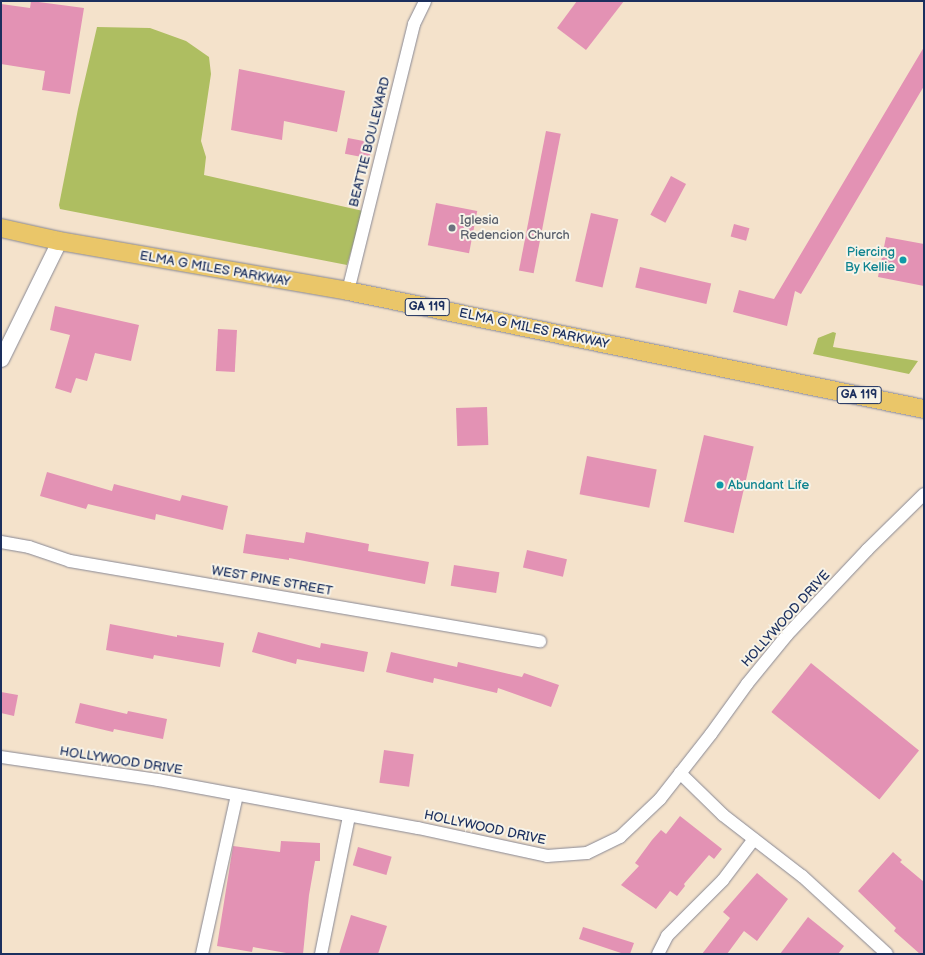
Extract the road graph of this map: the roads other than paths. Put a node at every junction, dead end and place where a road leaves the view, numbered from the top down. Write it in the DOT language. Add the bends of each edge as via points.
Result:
graph roads {
  1 [pos="425,1"];
  2 [pos="1,228"];
  3 [pos="59,241"];
  4 [pos="348,291"];
  5 [pos="1,359"];
  6 [pos="924,408"];
  7 [pos="924,494"];
  8 [pos="1,542"];
  9 [pos="540,641"];
  10 [pos="1,757"];
  11 [pos="680,773"];
  12 [pos="236,795"];
  13 [pos="349,816"];
  14 [pos="754,839"];
  15 [pos="202,954"];
  16 [pos="321,954"];
  17 [pos="658,954"];
  18 [pos="888,954"];
  1 -- 4 [label="street, BEATTIE BOULEVARD" via="414,24"];
  2 -- 3 [label="main road, ELMA G MILES PARKWAY / GA 119"];
  3 -- 4 [label="main road, ELMA G MILES PARKWAY / GA 119"];
  3 -- 5 [label="street"];
  4 -- 6 [label="main road, ELMA G MILES PARKWAY / GA 119"];
  7 -- 11 [label="street, HOLLYWOOD DRIVE" via="787,635"];
  8 -- 9 [label="street, WEST PINE STREET" via="29,547 70,561"];
  10 -- 12 [label="street, HOLLYWOOD DRIVE" via="158,780"];
  11 -- 13 [label="street, HOLLYWOOD DRIVE" via="660,799 620,836 587,853 547,856"];
  11 -- 14 [label="street" via="723,815"];
  12 -- 13 [label="street, HOLLYWOOD DRIVE"];
  12 -- 15 [label="street"];
  13 -- 16 [label="street"];
  14 -- 17 [label="street" via="723,880 667,936"];
  14 -- 18 [label="street" via="802,876"];
}
